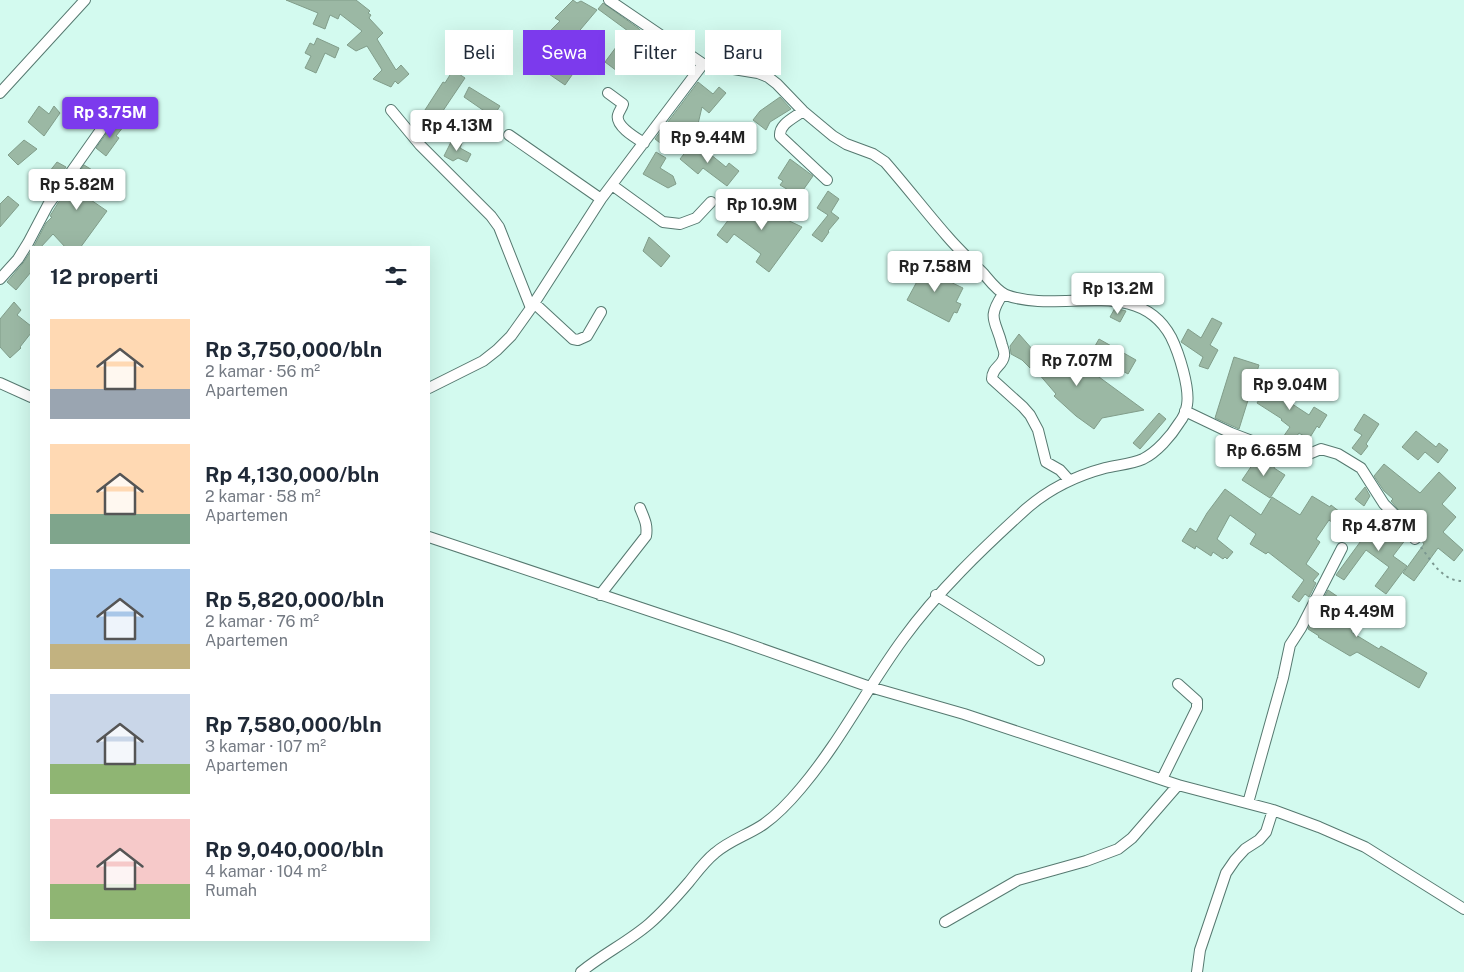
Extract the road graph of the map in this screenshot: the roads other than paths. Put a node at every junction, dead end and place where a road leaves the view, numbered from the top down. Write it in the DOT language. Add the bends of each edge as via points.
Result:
graph roads {
  1 [pos="85,0"];
  2 [pos="609,0"];
  3 [pos="703,64"];
  4 [pos="0,93"];
  5 [pos="608,93"];
  6 [pos="392,110"];
  7 [pos="803,111"];
  8 [pos="110,117"];
  9 [pos="509,135"];
  10 [pos="644,144"];
  11 [pos="827,180"];
  12 [pos="612,185"];
  13 [pos="601,199"];
  14 [pos="711,202"];
  15 [pos="0,279"];
  16 [pos="1003,294"];
  17 [pos="533,305"];
  18 [pos="601,312"];
  19 [pos="0,383"];
  20 [pos="430,388"];
  21 [pos="30,397"];
  22 [pos="1185,411"];
  23 [pos="1070,480"];
  24 [pos="640,508"];
  25 [pos="430,538"];
  26 [pos="1415,539"];
  27 [pos="1342,548"];
  28 [pos="600,595"];
  29 [pos="936,596"];
  30 [pos="1039,660"];
  31 [pos="1178,684"];
  32 [pos="870,687"];
  33 [pos="1162,779"];
  34 [pos="1178,785"];
  35 [pos="1248,804"];
  36 [pos="1273,810"];
  37 [pos="1464,909"];
  38 [pos="945,922"];
  39 [pos="581,972"];
  40 [pos="1197,972"];
  1 -- 4 [label="street"];
  2 -- 3 [label="street"];
  3 -- 7 [label="street" via="758,73 777,84"];
  3 -- 10 [label="street"];
  5 -- 10 [label="street" via="623,104 618,116 621,126"];
  6 -- 17 [label="street" via="420,145 499,227"];
  7 -- 11 [label="street" via="784,125 780,136"];
  7 -- 16 [label="street" via="846,144 885,162 947,236"];
  8 -- 15 [label="street" via="48,204 18,258"];
  9 -- 13 [label="street"];
  10 -- 12 [label="street"];
  12 -- 13 [label="street"];
  12 -- 14 [label="street" via="663,222 680,224 696,218"];
  13 -- 17 [label="street"];
  16 -- 22 [label="street" via="1035,300 1123,302 1151,313 1164,324 1183,367 1188,403"];
  16 -- 23 [label="street" via="995,305 993,320 1004,356 992,379 1030,416 1038,430 1046,462"];
  17 -- 18 [label="street" via="578,340 587,336"];
  17 -- 20 [label="street" via="497,350 483,361"];
  19 -- 21 [label="street"];
  22 -- 23 [label="street" via="1172,432 1143,459"];
  22 -- 26 [label="street" via="1270,448 1297,454 1322,449 1338,454 1361,468 1384,504"];
  23 -- 29 [label="street" via="1026,509"];
  24 -- 28 [label="street" via="648,529 646,536"];
  25 -- 28 [label="street"];
  27 -- 35 [label="street" via="1290,645"];
  28 -- 32 [label="street"];
  29 -- 30 [label="street"];
  29 -- 32 [label="street"];
  31 -- 33 [label="street" via="1197,701 1198,708"];
  32 -- 33 [label="street"];
  32 -- 39 [label="street" via="842,734 780,810 766,823 738,836 712,855 650,923"];
  33 -- 34 [label="street"];
  34 -- 35 [label="street"];
  34 -- 38 [label="street" via="1132,838 1118,849 1018,880"];
  35 -- 36 [label="street"];
  36 -- 37 [label="street" via="1365,847"];
  36 -- 40 [label="street" via="1266,832 1245,849 1226,873 1200,950"];
}
